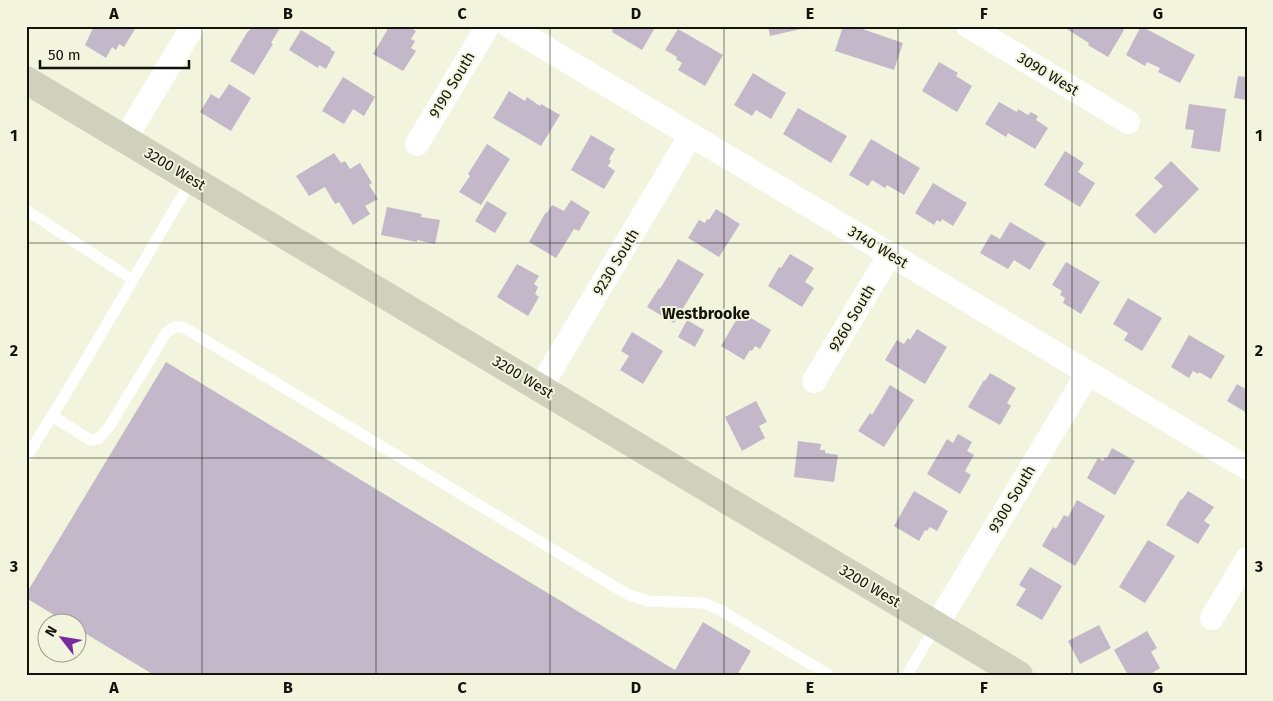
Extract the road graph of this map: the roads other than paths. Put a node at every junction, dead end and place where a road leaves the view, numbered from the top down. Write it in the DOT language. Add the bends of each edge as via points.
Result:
graph roads {
  1 [pos="193,26"];
  2 [pos="488,26"];
  3 [pos="509,26"];
  4 [pos="968,26"];
  5 [pos="26,80"];
  6 [pos="1128,122"];
  7 [pos="691,135"];
  8 [pos="125,139"];
  9 [pos="417,144"];
  10 [pos="192,179"];
  11 [pos="26,210"];
  12 [pos="890,254"];
  13 [pos="133,280"];
  14 [pos="1088,373"];
  15 [pos="814,381"];
  16 [pos="540,388"];
  17 [pos="52,416"];
  18 [pos="26,458"];
  19 [pos="1247,468"];
  20 [pos="1247,559"];
  21 [pos="1212,618"];
  22 [pos="936,626"];
  23 [pos="829,675"];
  24 [pos="907,675"];
  25 [pos="1019,675"];
  1 -- 8 [label="street"];
  2 -- 9 [label="street, 9190 South"];
  3 -- 7 [label="street, 3140 West"];
  4 -- 6 [label="street, 3090 West"];
  5 -- 8 [label="street, 3200 West"];
  7 -- 12 [label="street, 3140 West"];
  7 -- 16 [label="street, 9230 South"];
  8 -- 10 [label="street, 3200 West"];
  10 -- 13 [label="lane"];
  10 -- 16 [label="street, 3200 West"];
  11 -- 13 [label="lane"];
  12 -- 14 [label="street, 3140 West"];
  12 -- 15 [label="street, 9260 South"];
  13 -- 17 [label="lane"];
  14 -- 19 [label="street, 3140 West"];
  14 -- 22 [label="street, 9300 South"];
  16 -- 22 [label="street, 3200 West"];
  17 -- 18 [label="lane"];
  17 -- 23 [label="lane" via="90,440 98,439 166,332 174,327 183,327 627,594 648,601 704,603 722,610"];
  20 -- 21 [label="street"];
  22 -- 24 [label="lane"];
  22 -- 25 [label="street, 3200 West"];
}
